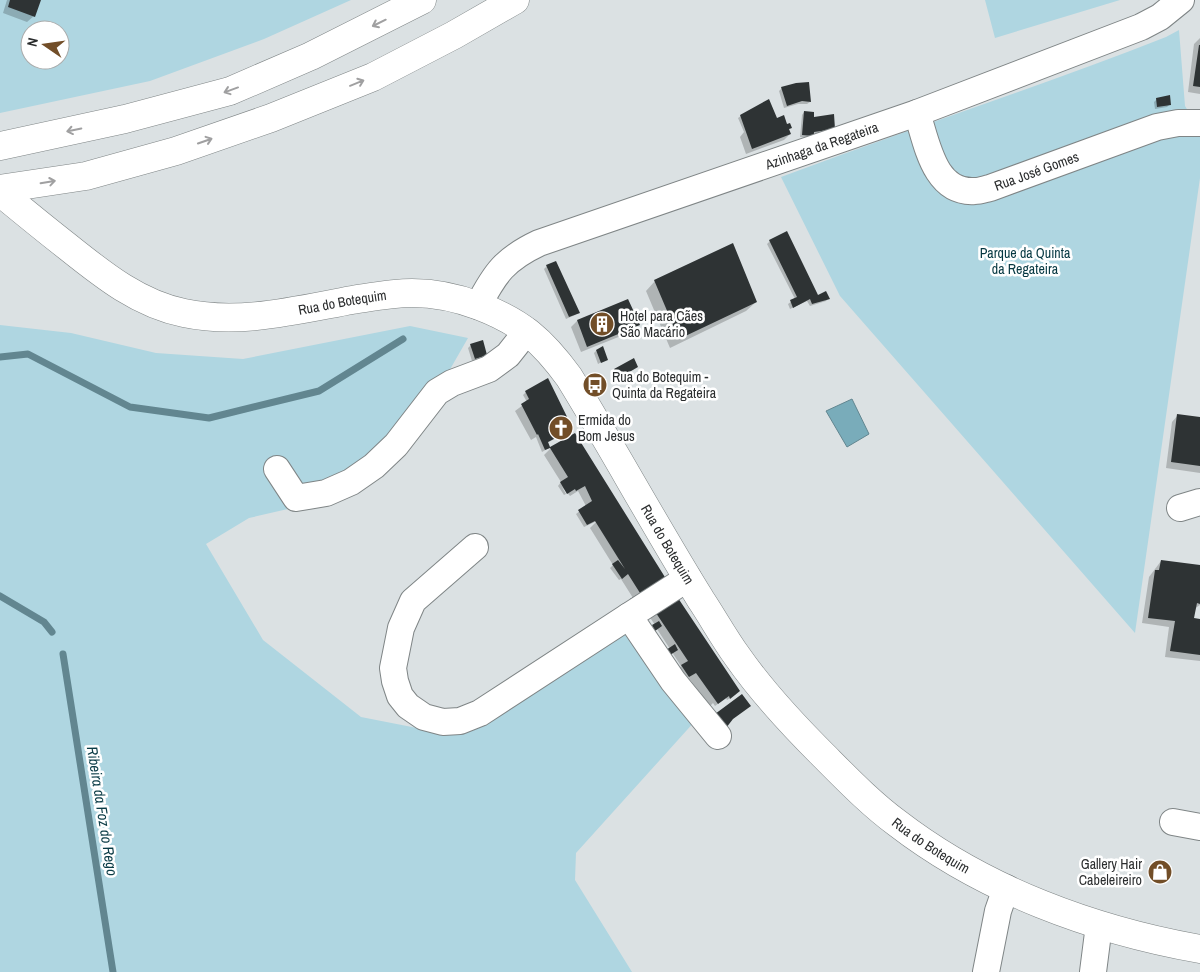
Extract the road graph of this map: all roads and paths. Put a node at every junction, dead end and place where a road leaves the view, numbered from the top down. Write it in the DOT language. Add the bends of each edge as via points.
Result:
graph roads {
  1 [pos="422,0"];
  2 [pos="515,0"];
  3 [pos="1181,0"];
  4 [pos="917,114"];
  5 [pos="1200,123"];
  6 [pos="0,146"];
  7 [pos="0,191"];
  8 [pos="478,306"];
  9 [pos="527,331"];
  10 [pos="277,469"];
  11 [pos="475,547"];
  12 [pos="688,578"];
  13 [pos="630,616"];
  14 [pos="718,736"];
  15 [pos="1173,822"];
  16 [pos="1200,827"];
  17 [pos="1006,888"];
  18 [pos="1099,925"];
  19 [pos="1200,949"];
  20 [pos="986,972"];
  21 [pos="1093,972"];
  1 -- 6 [label="main road, one-way" via="311,56 230,90 125,119"];
  7 -- 2 [label="main road, one-way" via="95,173 176,151 271,118 373,77"];
  3 -- 4 [label="street, Azinhaga da Regateira" via="1141,28"];
  4 -- 5 [label="street, Rua José Gomes" via="936,170 944,181 957,189 975,192 1157,127"];
  4 -- 8 [label="street, Azinhaga da Regateira" via="540,243 522,251 504,265"];
  7 -- 8 [label="main road, Rua do Botequim" via="108,279 128,292 183,313 242,318 412,293 451,298"];
  8 -- 9 [label="main road, Rua do Botequim" via="508,318"];
  9 -- 10 [label="street" via="508,355 489,369 437,392 396,445 351,482 326,493 296,498"];
  9 -- 12 [label="main road, Rua do Botequim" via="555,357 569,377"];
  11 -- 13 [label="street" via="413,601 401,628 395,681 408,706 424,717 443,722 460,721 480,713"];
  12 -- 13 [label="street"];
  12 -- 17 [label="main road, Rua do Botequim" via="760,688 855,787 924,843"];
  13 -- 14 [label="street" via="673,680"];
  15 -- 16 [label="street"];
  17 -- 18 [label="main road, Rua do Botequim"];
  17 -- 20 [label="street"];
  18 -- 19 [label="main road, Rua do Botequim"];
  18 -- 21 [label="street"];
}
